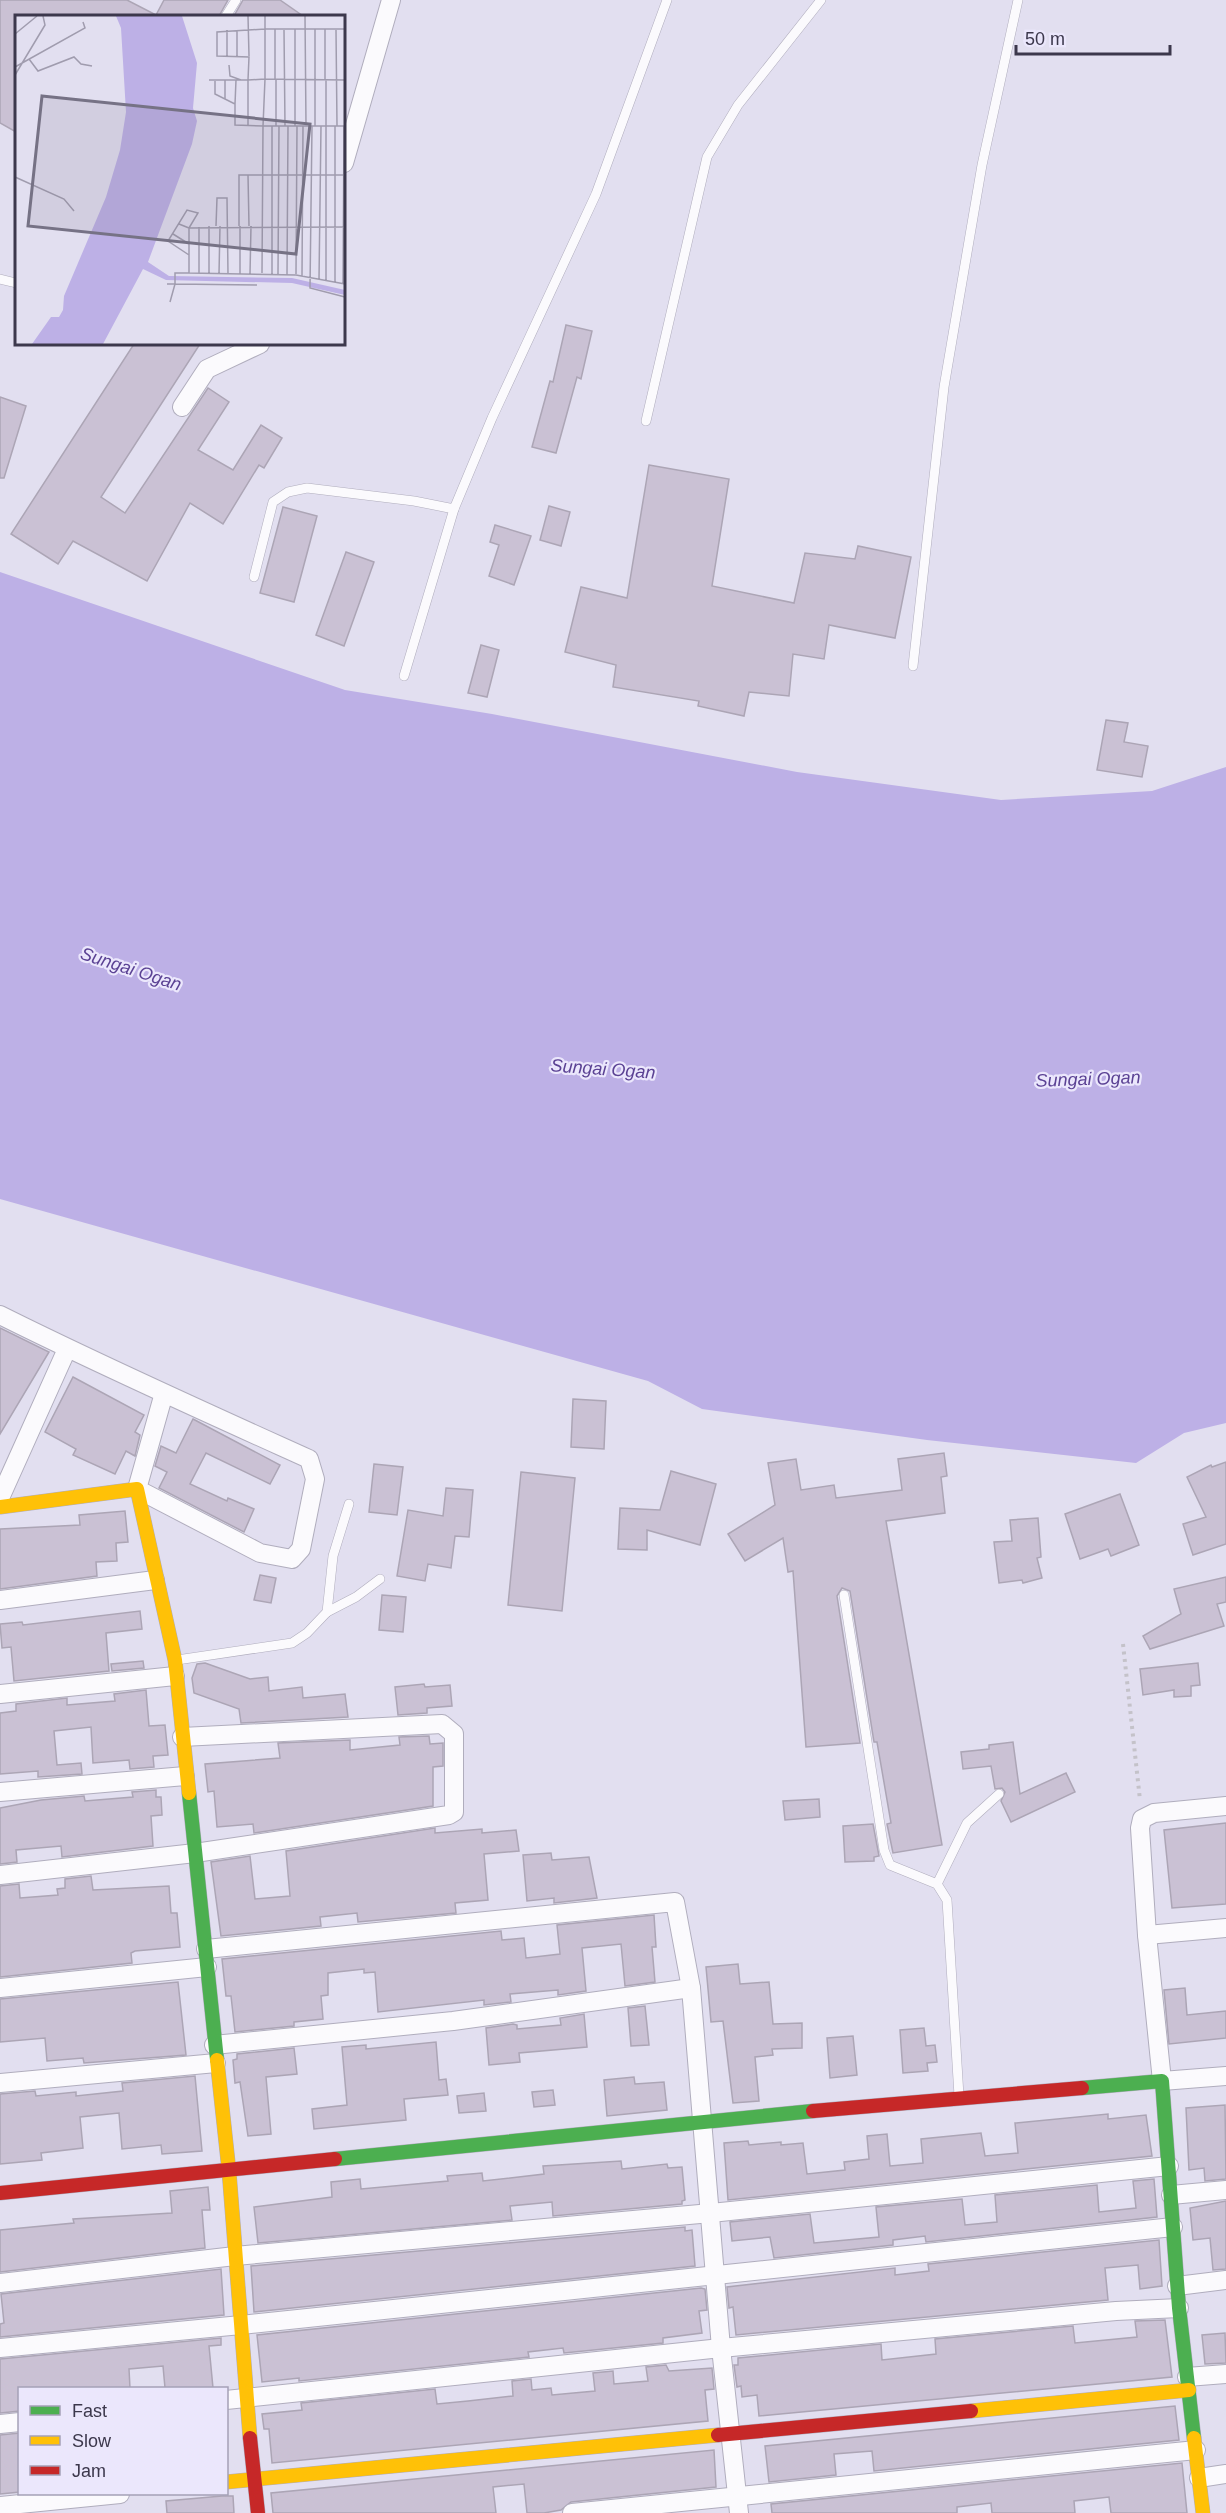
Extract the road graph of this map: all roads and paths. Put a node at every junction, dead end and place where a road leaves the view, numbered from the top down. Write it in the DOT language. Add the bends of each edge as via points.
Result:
graph roads {
  1 [pos="236,0"];
  2 [pos="392,0"];
  3 [pos="667,0"];
  4 [pos="821,0"];
  5 [pos="1018,0"];
  6 [pos="227,15"];
  7 [pos="345,160"];
  8 [pos="0,279"];
  9 [pos="15,283"];
  10 [pos="258,345"];
  11 [pos="182,407"];
  12 [pos="646,421"];
  13 [pos="454,509"];
  14 [pos="254,577"];
  15 [pos="914,666"];
  16 [pos="404,676"];
  17 [pos="0,1315"];
  18 [pos="67,1349"];
  19 [pos="164,1393"];
  20 [pos="137,1489"];
  21 [pos="0,1498"];
  22 [pos="349,1503"];
  23 [pos="0,1507"];
  24 [pos="380,1579"];
  25 [pos="155,1580"];
  26 [pos="844,1595"];
  27 [pos="0,1600"];
  28 [pos="327,1612"];
  29 [pos="1123,1644"];
  30 [pos="175,1668"];
  31 [pos="0,1694"];
  32 [pos="182,1737"];
  33 [pos="185,1776"];
  34 [pos="0,1792"];
  35 [pos="999,1794"];
  36 [pos="1226,1806"];
  37 [pos="1142,1819"];
  38 [pos="195,1853"];
  39 [pos="0,1875"];
  40 [pos="937,1884"];
  41 [pos="1226,1928"];
  42 [pos="1147,1935"];
  43 [pos="206,1958"];
  44 [pos="0,1988"];
  45 [pos="691,1988"];
  46 [pos="215,2054"];
  47 [pos="1226,2076"];
  48 [pos="1162,2081"];
  49 [pos="0,2083"];
  50 [pos="959,2098"];
  51 [pos="704,2121"];
  52 [pos="1169,2166"];
  53 [pos="229,2171"];
  54 [pos="1226,2190"];
  55 [pos="0,2193"];
  56 [pos="1171,2195"];
  57 [pos="711,2213"];
  58 [pos="1173,2227"];
  59 [pos="235,2256"];
  60 [pos="716,2274"];
  61 [pos="1226,2280"];
  62 [pos="0,2283"];
  63 [pos="1178,2286"];
  64 [pos="1179,2308"];
  65 [pos="241,2325"];
  66 [pos="0,2348"];
  67 [pos="721,2348"];
  68 [pos="1226,2374"];
  69 [pos="1188,2384"];
  70 [pos="245,2398"];
  71 [pos="228,2400"];
  72 [pos="18,2422"];
  73 [pos="0,2424"];
  74 [pos="730,2434"];
  75 [pos="1196,2450"];
  76 [pos="1226,2474"];
  77 [pos="1199,2478"];
  78 [pos="254,2480"];
  79 [pos="228,2482"];
  80 [pos="102,2495"];
  81 [pos="738,2505"];
  82 [pos="0,2506"];
  83 [pos="258,2513"];
  84 [pos="572,2513"];
  85 [pos="1203,2513"];
  1 -- 6 [label="lane"];
  2 -- 7 [label="street"];
  3 -- 13 [label="lane" via="596,194"];
  4 -- 12 [label="lane" via="738,105 707,158"];
  5 -- 15 [label="lane" via="982,165 944,387"];
  8 -- 9 [label="lane"];
  10 -- 11 [label="street" via="207,369"];
  13 -- 14 [label="lane" via="306,488 288,492 273,502"];
  13 -- 16 [label="lane"];
  17 -- 18 [label="street"];
  18 -- 19 [label="street"];
  18 -- 21 [label="street"];
  19 -- 20 [label="street"];
  19 -- 20 [label="street" via="309,1459 315,1479 301,1549 292,1559 260,1553"];
  20 -- 23 [label="street"];
  20 -- 25 [label="street"];
  22 -- 28 [label="lane" via="333,1556"];
  24 -- 28 [label="lane"];
  25 -- 27 [label="street"];
  25 -- 30 [label="street"];
  26 -- 40 [label="lane" via="885,1850 890,1864"];
  28 -- 30 [label="lane" via="292,1643"];
  29 -- 37 [label="path"];
  30 -- 31 [label="street"];
  30 -- 32 [label="street"];
  32 -- 33 [label="street"];
  32 -- 38 [label="street" via="442,1724 454,1734 454,1812 449,1815"];
  33 -- 34 [label="street"];
  33 -- 38 [label="street"];
  35 -- 40 [label="lane" via="967,1823"];
  36 -- 37 [label="street" via="1154,1813"];
  37 -- 42 [label="street"];
  38 -- 39 [label="street"];
  38 -- 43 [label="street"];
  40 -- 50 [label="lane" via="947,1900"];
  41 -- 42 [label="street"];
  42 -- 48 [label="street"];
  43 -- 44 [label="street"];
  43 -- 45 [label="street" via="670,1900 677,1904"];
  43 -- 46 [label="street"];
  45 -- 46 [label="street"];
  45 -- 51 [label="street"];
  46 -- 49 [label="street"];
  46 -- 53 [label="street"];
  47 -- 48 [label="street"];
  48 -- 50 [label="street"];
  48 -- 52 [label="street"];
  50 -- 51 [label="street"];
  51 -- 53 [label="street"];
  51 -- 57 [label="street"];
  52 -- 56 [label="street"];
  52 -- 57 [label="street"];
  53 -- 55 [label="street"];
  53 -- 59 [label="street"];
  54 -- 56 [label="street"];
  56 -- 58 [label="street"];
  57 -- 59 [label="street"];
  57 -- 60 [label="street"];
  58 -- 60 [label="street"];
  58 -- 63 [label="street"];
  59 -- 62 [label="street"];
  59 -- 65 [label="street"];
  60 -- 65 [label="street"];
  60 -- 67 [label="street"];
  61 -- 63 [label="street"];
  63 -- 64 [label="street"];
  64 -- 67 [label="street"];
  64 -- 69 [label="street"];
  65 -- 66 [label="street"];
  65 -- 70 [label="street"];
  67 -- 70 [label="street"];
  67 -- 74 [label="street"];
  68 -- 69 [label="street"];
  69 -- 74 [label="street"];
  69 -- 75 [label="street"];
  70 -- 71 [label="street"];
  70 -- 78 [label="street"];
  72 -- 73 [label="street"];
  74 -- 78 [label="street"];
  74 -- 81 [label="street"];
  75 -- 77 [label="street"];
  75 -- 81 [label="street"];
  76 -- 77 [label="street"];
  77 -- 85 [label="street"];
  78 -- 79 [label="street"];
  78 -- 83 [label="street"];
  80 -- 82 [label="street"];
  81 -- 84 [label="street"];
}
